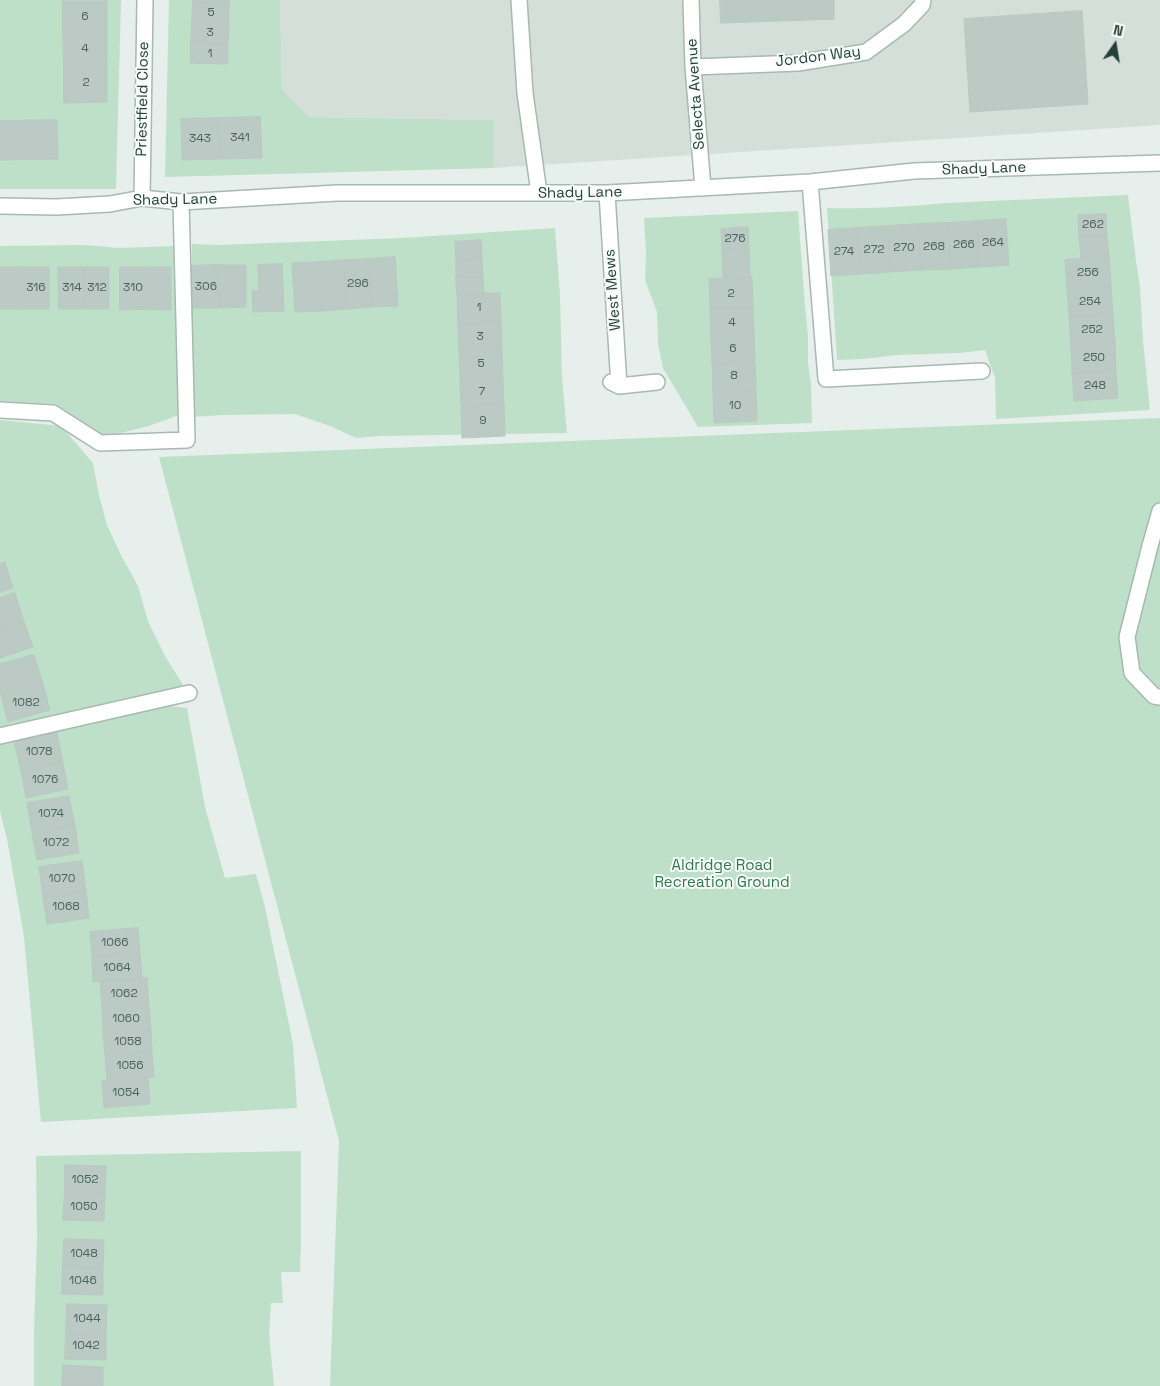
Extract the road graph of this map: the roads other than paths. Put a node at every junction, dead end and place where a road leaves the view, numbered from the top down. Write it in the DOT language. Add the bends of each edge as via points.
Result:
graph roads {
  1 [pos="144,0"];
  2 [pos="519,0"];
  3 [pos="691,0"];
  4 [pos="923,0"];
  5 [pos="693,67"];
  6 [pos="1160,163"];
  7 [pos="810,182"];
  8 [pos="703,188"];
  9 [pos="539,193"];
  10 [pos="607,193"];
  11 [pos="142,198"];
  12 [pos="182,202"];
  13 [pos="0,206"];
  14 [pos="982,370"];
  15 [pos="657,382"];
  16 [pos="0,410"];
  17 [pos="1160,511"];
  18 [pos="189,693"];
  19 [pos="1160,697"];
  20 [pos="0,736"];
  1 -- 11 [label="street, Priestfield Close"];
  2 -- 9 [label="street" via="525,93"];
  3 -- 5 [label="street, Selecta Avenue"];
  4 -- 5 [label="street, Jordon Way" via="904,24 866,52 798,63"];
  5 -- 8 [label="street, Selecta Avenue"];
  6 -- 7 [label="street, Shady Lane" via="914,171"];
  7 -- 8 [label="street, Shady Lane"];
  7 -- 14 [label="street" via="826,379"];
  8 -- 10 [label="street, Shady Lane"];
  9 -- 10 [label="street, Shady Lane"];
  9 -- 12 [label="street, Shady Lane" via="337,193"];
  10 -- 15 [label="street, West Mews" via="615,384"];
  11 -- 12 [label="street, Shady Lane"];
  11 -- 13 [label="street, Shady Lane" via="110,204"];
  12 -- 16 [label="street" via="186,440 100,443 53,413"];
  17 -- 19 [label="street" via="1128,637 1132,673 1154,696"];
  18 -- 20 [label="street"];
}
